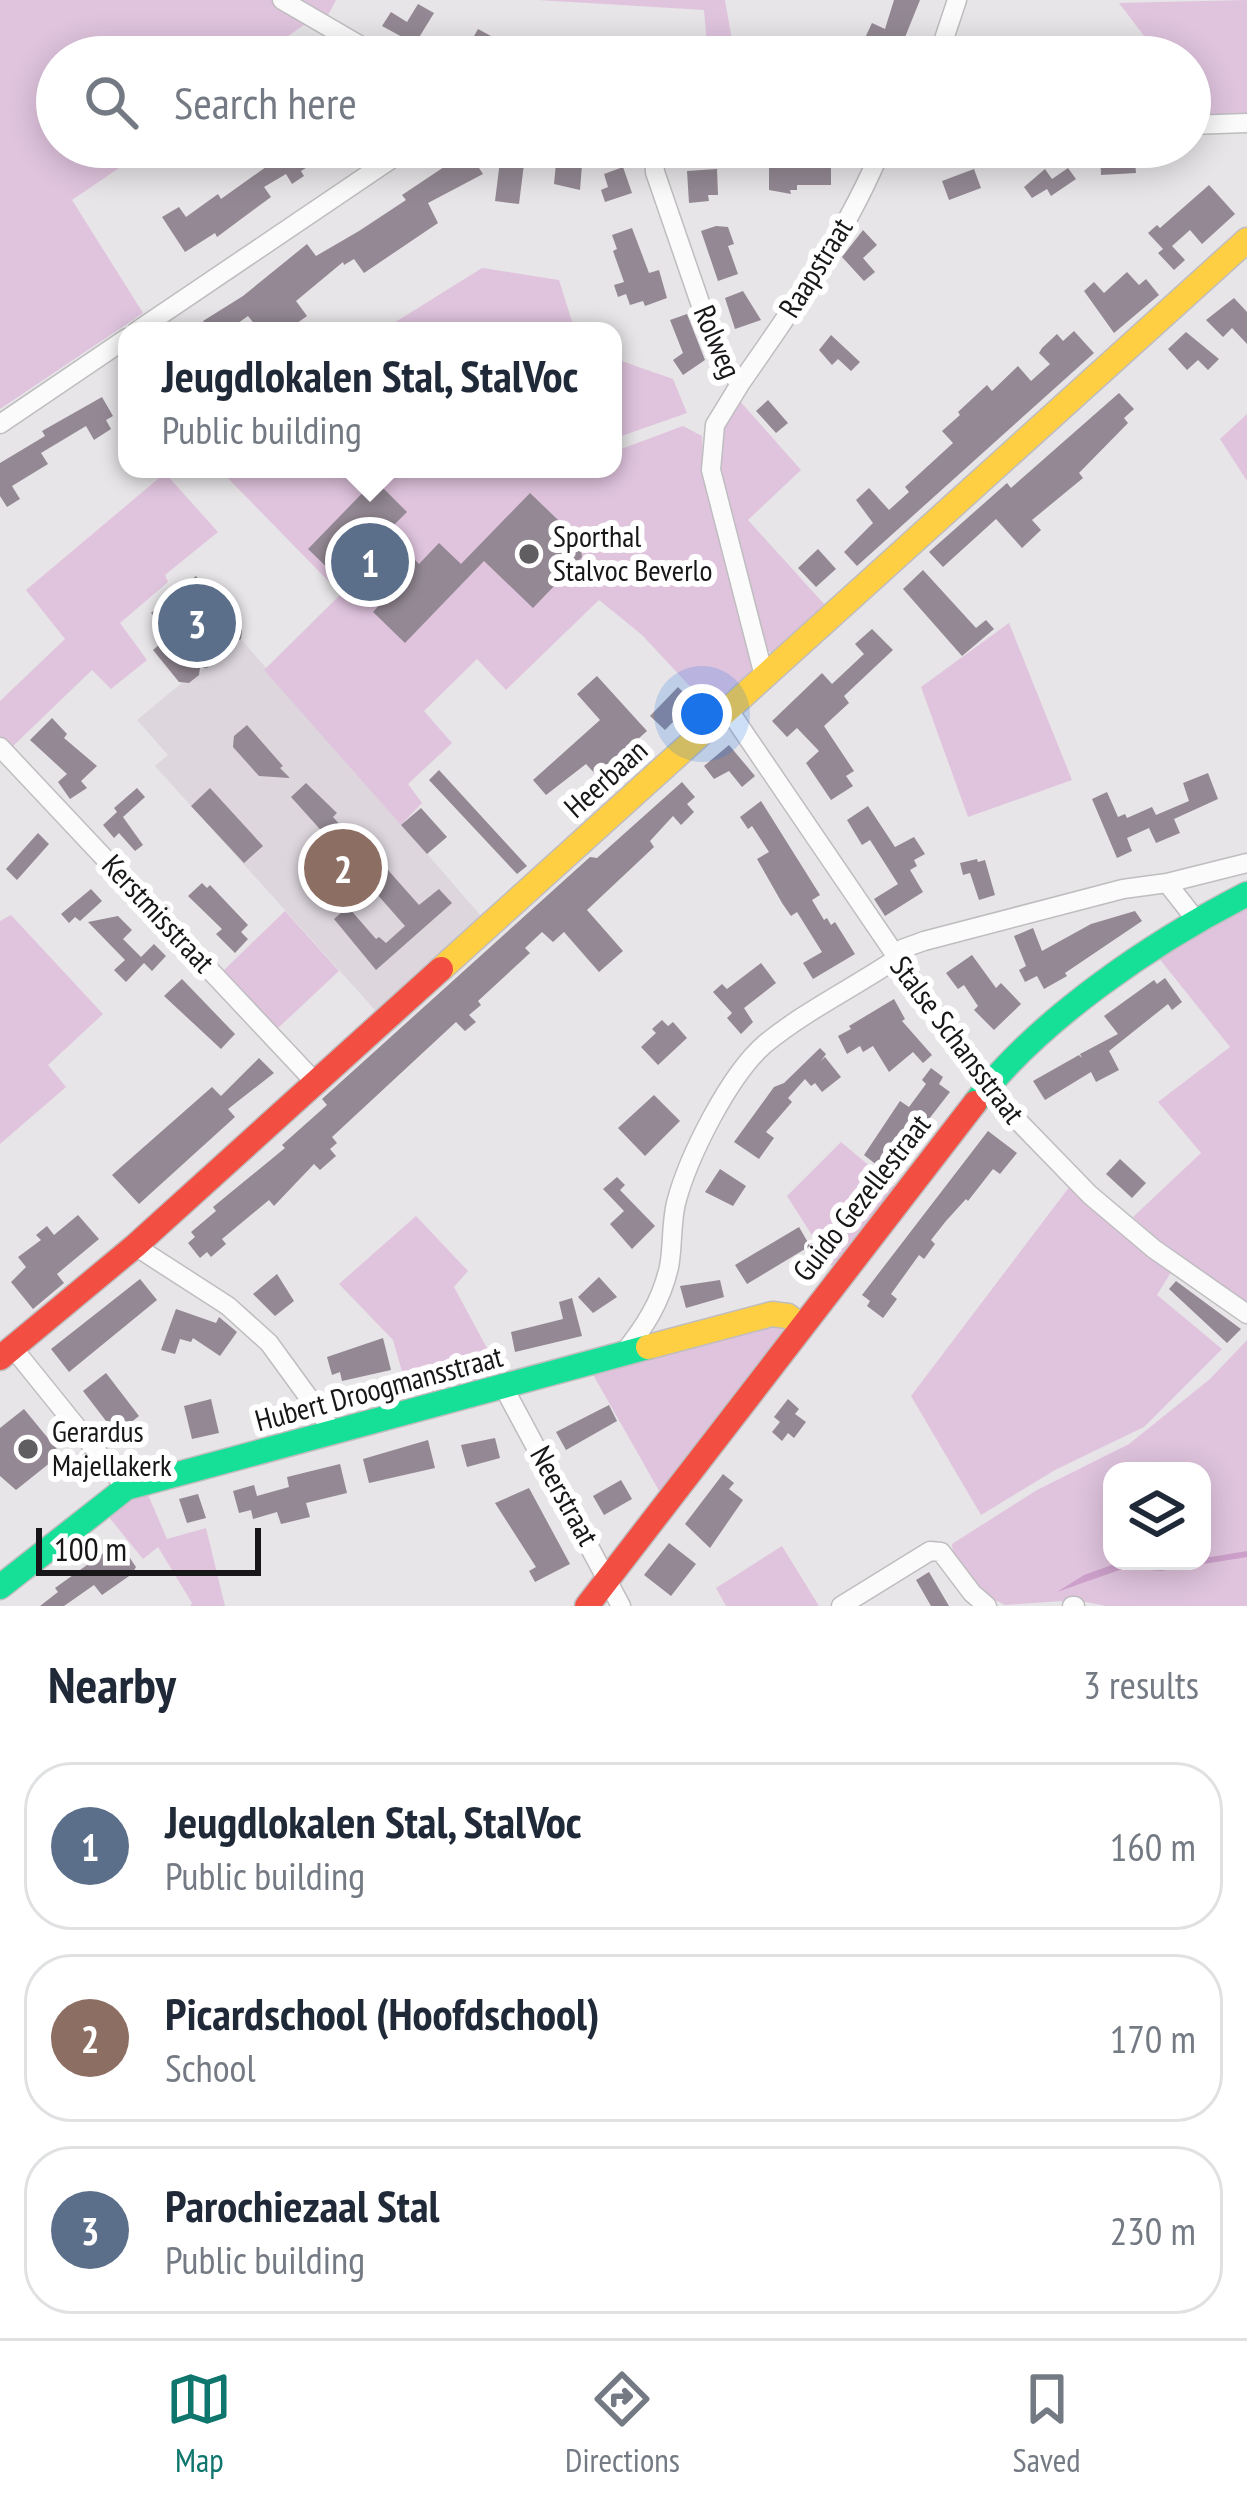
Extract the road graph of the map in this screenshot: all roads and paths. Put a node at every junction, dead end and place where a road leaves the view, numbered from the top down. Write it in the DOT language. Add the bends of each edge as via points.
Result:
graph roads {
  1 [pos="282,0"];
  2 [pos="957,0"];
  3 [pos="344,36"];
  4 [pos="945,36"];
  5 [pos="1247,123"];
  6 [pos="1211,124"];
  7 [pos="378,168"];
  8 [pos="655,168"];
  9 [pos="875,168"];
  10 [pos="1247,240"];
  11 [pos="150,322"];
  12 [pos="118,344"];
  13 [pos="740,384"];
  14 [pos="0,424"];
  15 [pos="764,676"];
  16 [pos="728,709"];
  17 [pos="0,747"];
  18 [pos="1247,863"];
  19 [pos="1167,883"];
  20 [pos="1247,894"];
  21 [pos="1196,920"];
  22 [pos="896,959"];
  23 [pos="315,1082"];
  24 [pos="986,1088"];
  25 [pos="135,1246"];
  26 [pos="1247,1314"];
  27 [pos="800,1325"];
  28 [pos="7,1353"];
  29 [pos="622,1355"];
  30 [pos="503,1388"];
  31 [pos="333,1431"];
  32 [pos="126,1488"];
  33 [pos="607,1580"];
  34 [pos="0,1587"];
  35 [pos="587,1606"];
  36 [pos="621,1606"];
  37 [pos="842,1606"];
  38 [pos="987,1606"];
  1 -- 3 [label="street"];
  2 -- 4 [label="street"];
  5 -- 6 [label="street"];
  7 -- 11 [label="street"];
  8 -- 13 [label="street, Rolweg" via="718,355"];
  9 -- 13 [label="street, Raapstraat"];
  10 -- 15 [label="street, Heerbaan"];
  12 -- 14 [label="street"];
  13 -- 15 [label="street, Rolweg" via="715,425 711,470"];
  15 -- 16 [label="street, Heerbaan"];
  16 -- 22 [label="street, Stalse Schansstraat"];
  16 -- 23 [label="street, Heerbaan"];
  17 -- 23 [label="street, Kerstmisstraat"];
  18 -- 19 [label="street"];
  19 -- 21 [label="street"];
  19 -- 22 [label="street" via="924,940"];
  20 -- 21 [label="street, Guido Gezellestraat"];
  21 -- 24 [label="street, Guido Gezellestraat" via="1077,1002"];
  22 -- 24 [label="street, Stalse Schansstraat"];
  22 -- 29 [label="street" via="808,1013 743,1070 689,1166 658,1300"];
  23 -- 25 [label="street, Heerbaan"];
  24 -- 26 [label="street, Stalse Schansstraat" via="1090,1196"];
  24 -- 27 [label="street, Guido Gezellestraat"];
  25 -- 28 [label="street, Heerbaan"];
  25 -- 31 [label="street" via="269,1343"];
  27 -- 29 [label="street, Hubert Droogmansstraat" via="772,1314"];
  27 -- 33 [label="street, Guido Gezellestraat"];
  28 -- 32 [label="street"];
  29 -- 30 [label="street, Hubert Droogmansstraat"];
  30 -- 31 [label="street, Hubert Droogmansstraat"];
  30 -- 33 [label="street, Neerstraat"];
  31 -- 32 [label="street, Hubert Droogmansstraat"];
  32 -- 34 [label="street, Hubert Droogmansstraat"];
  33 -- 35 [label="street, Guido Gezellestraat"];
  33 -- 36 [label="street, Neerstraat"];
  37 -- 38 [label="street" via="930,1551 941,1552"];
}
